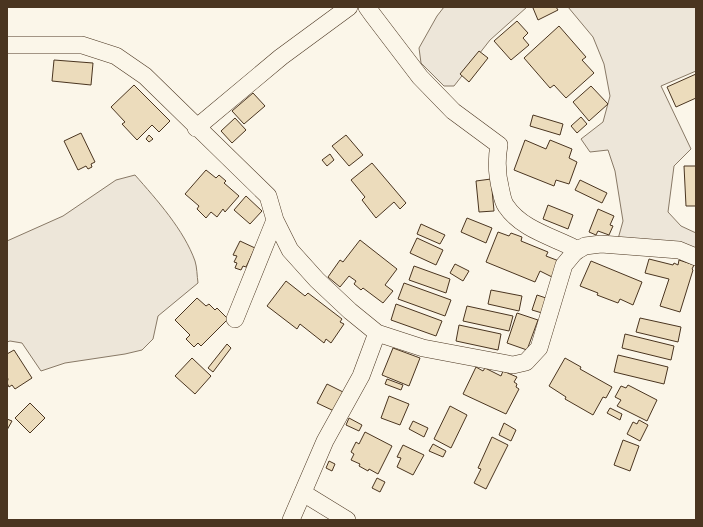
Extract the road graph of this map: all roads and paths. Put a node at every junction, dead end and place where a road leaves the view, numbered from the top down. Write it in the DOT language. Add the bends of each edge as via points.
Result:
graph roads {
  1 [pos="349,7"];
  2 [pos="368,7"];
  3 [pos="7,45"];
  4 [pos="196,128"];
  5 [pos="276,220"];
  6 [pos="578,250"];
  7 [pos="696,257"];
  8 [pos="235,318"];
  9 [pos="377,334"];
  10 [pos="303,494"];
  11 [pos="291,520"];
  12 [pos="347,520"];
  1 -- 4 [label="street" via="281,57"];
  2 -- 6 [label="street" via="420,77 453,110 499,145 496,160 499,184 505,204 514,216 527,226"];
  3 -- 4 [label="street" via="82,45 116,56 145,76"];
  4 -- 5 [label="street" via="268,196"];
  5 -- 8 [label="street"];
  5 -- 9 [label="street" via="290,250 303,265"];
  6 -- 7 [label="street" via="585,246 601,244 679,250"];
  6 -- 9 [label="street" via="564,265 539,348 526,362 513,365 423,348"];
  9 -- 10 [label="street" via="361,376 325,441"];
  10 -- 11 [label="street"];
  10 -- 12 [label="street"];
}
